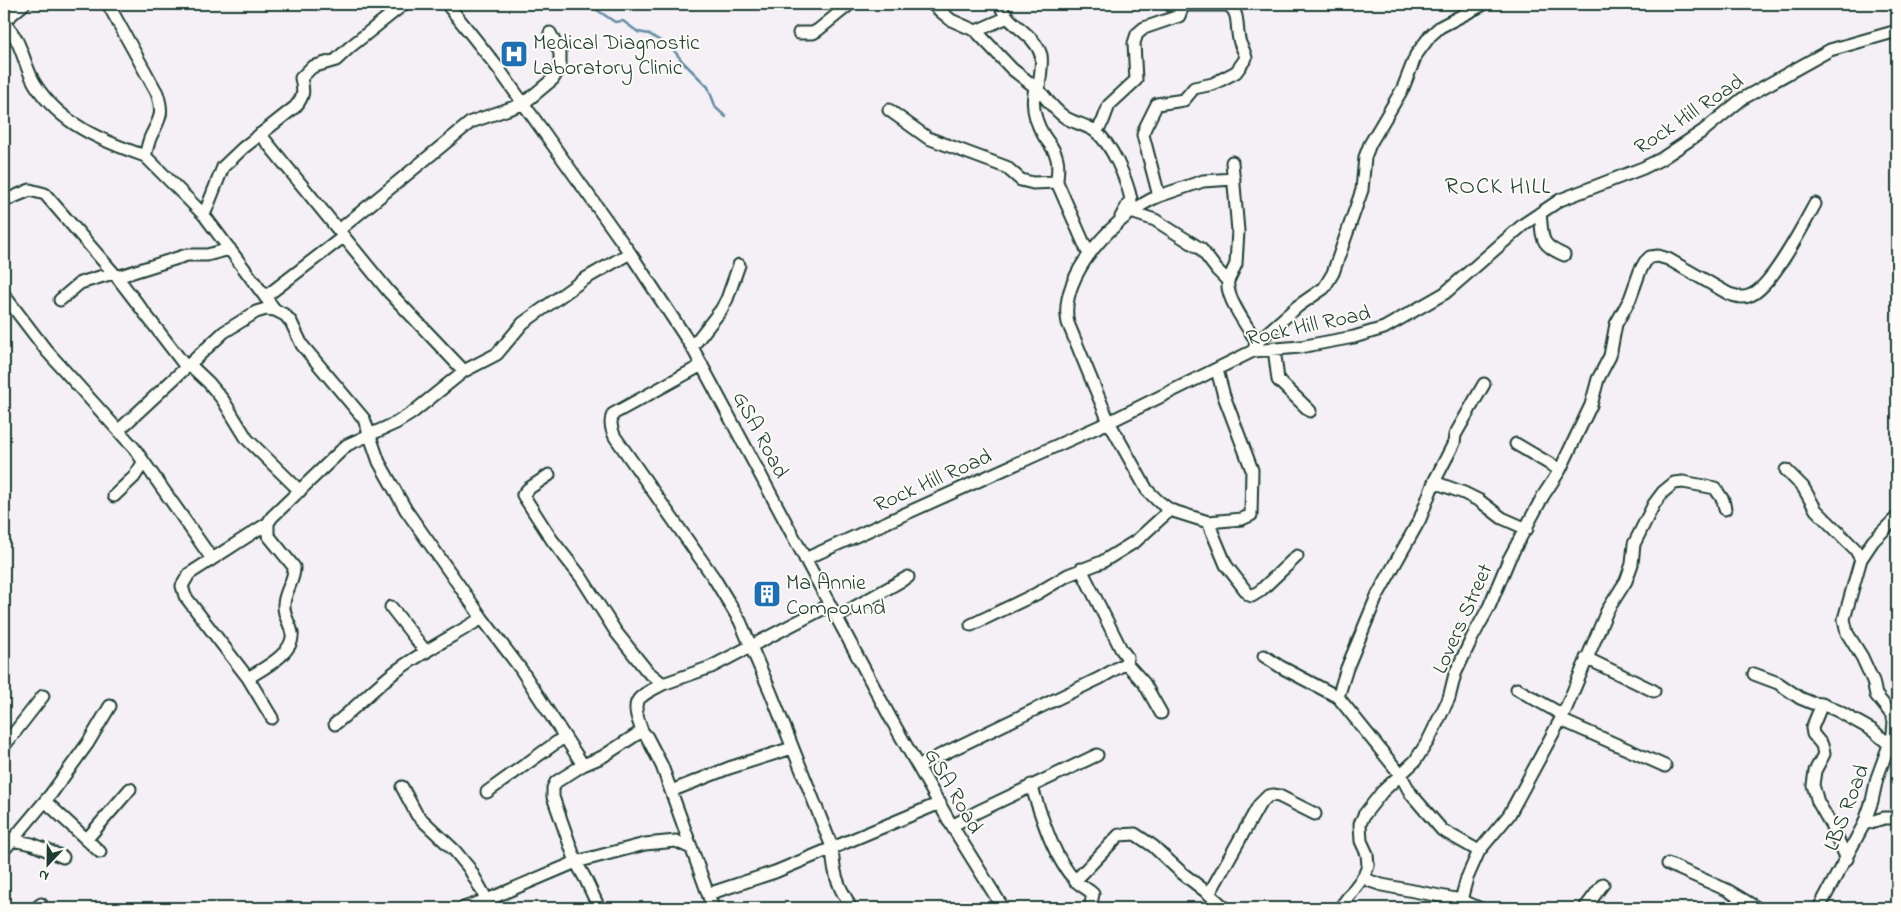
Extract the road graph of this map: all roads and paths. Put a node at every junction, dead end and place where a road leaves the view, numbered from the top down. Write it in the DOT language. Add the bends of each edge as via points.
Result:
graph roads {
  1 [pos="24,4"];
  2 [pos="108,4"];
  3 [pos="404,4"];
  4 [pos="447,4"];
  5 [pos="850,4"];
  6 [pos="932,4"];
  7 [pos="1000,4"];
  8 [pos="1170,4"];
  9 [pos="1484,4"];
  10 [pos="1008,17"];
  11 [pos="4,22"];
  12 [pos="976,30"];
  13 [pos="1897,31"];
  14 [pos="550,33"];
  15 [pos="799,33"];
  16 [pos="1037,89"];
  17 [pos="523,104"];
  18 [pos="890,110"];
  19 [pos="1096,132"];
  20 [pos="260,134"];
  21 [pos="145,156"];
  22 [pos="1232,162"];
  23 [pos="1234,179"];
  24 [pos="1057,182"];
  25 [pos="1159,196"];
  26 [pos="4,201"];
  27 [pos="1815,204"];
  28 [pos="1131,212"];
  29 [pos="1540,213"];
  30 [pos="204,215"];
  31 [pos="1119,221"];
  32 [pos="341,233"];
  33 [pos="230,249"];
  34 [pos="630,253"];
  35 [pos="1089,255"];
  36 [pos="1564,255"];
  37 [pos="739,265"];
  38 [pos="115,275"];
  39 [pos="1228,281"];
  40 [pos="4,296"];
  41 [pos="265,297"];
  42 [pos="60,300"];
  43 [pos="275,310"];
  44 [pos="1255,346"];
  45 [pos="692,347"];
  46 [pos="1274,348"];
  47 [pos="188,366"];
  48 [pos="702,366"];
  49 [pos="1217,370"];
  50 [pos="464,371"];
  51 [pos="1484,384"];
  52 [pos="1310,410"];
  53 [pos="1109,422"];
  54 [pos="119,430"];
  55 [pos="370,435"];
  56 [pos="1516,444"];
  57 [pos="143,462"];
  58 [pos="1560,470"];
  59 [pos="1786,470"];
  60 [pos="549,475"];
  61 [pos="1434,482"];
  62 [pos="300,491"];
  63 [pos="114,496"];
  64 [pos="1725,509"];
  65 [pos="1170,510"];
  66 [pos="1897,517"];
  67 [pos="268,522"];
  68 [pos="1208,522"];
  69 [pos="1527,529"];
  70 [pos="1296,556"];
  71 [pos="212,559"];
  72 [pos="805,559"];
  73 [pos="1861,559"];
  74 [pos="1080,570"];
  75 [pos="908,577"];
  76 [pos="830,605"];
  77 [pos="391,606"];
  78 [pos="837,617"];
  79 [pos="482,618"];
  80 [pos="970,625"];
  81 [pos="750,647"];
  82 [pos="426,652"];
  83 [pos="1264,656"];
  84 [pos="1586,658"];
  85 [pos="1126,663"];
  86 [pos="1754,674"];
  87 [pos="248,678"];
  88 [pos="663,684"];
  89 [pos="1517,689"];
  90 [pos="1654,691"];
  91 [pos="43,696"];
  92 [pos="1338,697"];
  93 [pos="1822,704"];
  94 [pos="110,706"];
  95 [pos="1161,713"];
  96 [pos="1562,717"];
  97 [pos="272,718"];
  98 [pos="335,724"];
  99 [pos="642,731"];
  100 [pos="564,737"];
  101 [pos="1890,745"];
  102 [pos="4,746"];
  103 [pos="792,748"];
  104 [pos="1098,755"];
  105 [pos="582,766"];
  106 [pos="918,766"];
  107 [pos="1665,766"];
  108 [pos="1400,774"];
  109 [pos="1031,785"];
  110 [pos="402,787"];
  111 [pos="130,789"];
  112 [pos="671,791"];
  113 [pos="487,792"];
  114 [pos="45,802"];
  115 [pos="940,803"];
  116 [pos="1316,814"];
  117 [pos="1897,818"];
  118 [pos="1864,824"];
  119 [pos="952,826"];
  120 [pos="681,838"];
  121 [pos="86,840"];
  122 [pos="6,842"];
  123 [pos="832,847"];
  124 [pos="1479,851"];
  125 [pos="100,852"];
  126 [pos="63,857"];
  127 [pos="1847,859"];
  128 [pos="576,862"];
  129 [pos="1668,864"];
  130 [pos="1364,876"];
  131 [pos="1075,881"];
  132 [pos="1603,884"];
  133 [pos="708,894"];
  134 [pos="1209,894"];
  135 [pos="487,900"];
  136 [pos="1461,900"];
  137 [pos="463,908"];
  138 [pos="599,908"];
  139 [pos="713,908"];
  140 [pos="850,908"];
  141 [pos="1003,908"];
  142 [pos="1090,908"];
  143 [pos="1225,908"];
  144 [pos="1340,908"];
  145 [pos="1479,908"];
  146 [pos="1585,908"];
  147 [pos="1758,908"];
  148 [pos="1819,908"];
  1 -- 11 [label="street"];
  2 -- 21 [label="street" via="161,105 160,117 150,136"];
  3 -- 20 [label="street" via="336,60 309,70 301,78 302,99"];
  4 -- 17 [label="street, GSA Road"];
  5 -- 15 [label="street" via="813,33"];
  6 -- 12 [label="street" via="951,20"];
  7 -- 10 [label="street"];
  8 -- 19 [label="street" via="1182,8 1179,16 1144,28 1138,34 1134,44 1136,80 1109,106"];
  8 -- 25 [label="street" via="1228,4 1236,11 1240,42 1246,58 1236,72 1226,78 1194,88 1184,100 1157,104 1153,110 1143,135"];
  9 -- 44 [label="street" via="1440,27 1416,55 1403,88 1365,157 1362,190 1333,273 1324,288 1298,306"];
  10 -- 12 [label="street"];
  10 -- 16 [label="street" via="1034,42 1042,57"];
  11 -- 21 [label="street" via="16,40 35,83 58,112 79,129"];
  12 -- 16 [label="street" via="1012,70"];
  13 -- 29 [label="street, Rock Hill Road" via="1830,50 1742,99 1661,159 1560,200"];
  14 -- 17 [label="street" via="560,53 560,67 553,79"];
  16 -- 19 [label="street" via="1068,119"];
  16 -- 24 [label="street" via="1032,100 1034,116 1058,161"];
  17 -- 32 [label="street" via="471,122"];
  17 -- 34 [label="street, GSA Road"];
  18 -- 24 [label="street" via="928,138 1006,167 1021,180 1033,184"];
  19 -- 31 [label="street" via="1119,162 1131,199"];
  20 -- 30 [label="street" via="223,167"];
  20 -- 32 [label="street"];
  21 -- 30 [label="street"];
  22 -- 23 [label="street"];
  23 -- 25 [label="street" via="1203,181"];
  23 -- 39 [label="street" via="1238,231 1236,264"];
  24 -- 35 [label="street"];
  25 -- 28 [label="street"];
  26 -- 38 [label="street" via="30,190 45,194"];
  27 -- 58 [label="street, Lovers Street" via="1776,272 1753,295 1740,297 1729,294 1668,259 1650,257 1645,262 1616,324 1610,356 1598,379 1591,405"];
  28 -- 31 [label="street"];
  28 -- 39 [label="street" via="1155,220 1202,249"];
  29 -- 36 [label="street" via="1544,241"];
  29 -- 46 [label="street, Rock Hill Road" via="1445,293 1384,328 1300,347"];
  30 -- 33 [label="street"];
  31 -- 35 [label="street"];
  32 -- 41 [label="street"];
  32 -- 50 [label="street" via="390,292"];
  33 -- 38 [label="street" via="207,255 187,255"];
  33 -- 41 [label="street"];
  34 -- 45 [label="street, GSA Road"];
  34 -- 50 [label="street" via="576,285 523,323 496,354"];
  35 -- 53 [label="street" via="1074,277 1065,312"];
  37 -- 45 [label="street" via="721,310"];
  38 -- 42 [label="street" via="80,283"];
  38 -- 47 [label="street"];
  39 -- 44 [label="street" via="1227,286"];
  40 -- 54 [label="street" via="46,350"];
  41 -- 43 [label="street"];
  43 -- 47 [label="street" via="266,309 248,315 224,332"];
  43 -- 55 [label="street" via="291,322 302,344 364,419"];
  44 -- 46 [label="street, Rock Hill Road"];
  44 -- 49 [label="street, Rock Hill Road"];
  45 -- 48 [label="street, GSA Road"];
  46 -- 52 [label="street" via="1278,380"];
  47 -- 54 [label="street"];
  47 -- 62 [label="street" via="223,400 247,439"];
  48 -- 72 [label="street, GSA Road"];
  48 -- 81 [label="street" via="613,414 611,428 727,599"];
  49 -- 53 [label="street, Rock Hill Road"];
  49 -- 68 [label="street" via="1252,470 1252,514 1242,519"];
  50 -- 55 [label="street" via="412,413"];
  51 -- 61 [label="street" via="1455,435 1454,444"];
  53 -- 65 [label="street" via="1146,490"];
  53 -- 72 [label="street, Rock Hill Road"];
  54 -- 57 [label="street"];
  55 -- 62 [label="street" via="347,445"];
  55 -- 79 [label="street" via="379,462 406,510"];
  56 -- 58 [label="street"];
  57 -- 63 [label="street"];
  57 -- 71 [label="street"];
  58 -- 69 [label="street, Lovers Street"];
  59 -- 73 [label="street" via="1803,487 1816,510"];
  60 -- 88 [label="street" via="523,495 616,632 647,671"];
  61 -- 69 [label="street" via="1480,501 1502,518"];
  61 -- 92 [label="street" via="1420,519 1377,596"];
  62 -- 67 [label="street"];
  64 -- 84 [label="street" via="1719,493 1709,486 1674,483 1663,492 1646,517 1634,544 1626,581 1607,611"];
  65 -- 68 [label="street"];
  65 -- 74 [label="street" via="1136,541 1096,566"];
  66 -- 73 [label="street, LBS Road" via="1873,541"];
  67 -- 71 [label="street"];
  67 -- 87 [label="street" via="268,534 294,567 294,577 284,603 284,615 292,633 291,644 285,653"];
  68 -- 70 [label="street" via="1226,565 1249,595 1260,592"];
  69 -- 108 [label="street, Lovers Street" via="1509,559 1472,638 1428,741 1416,761"];
  71 -- 87 [label="street" via="189,574 182,583 182,590"];
  72 -- 76 [label="street, GSA Road"];
  73 -- 101 [label="street, LBS Road" via="1844,619 1847,634 1862,657 1876,695 1894,720"];
  74 -- 80 [label="street"];
  74 -- 85 [label="street" via="1127,657"];
  75 -- 78 [label="street"];
  76 -- 78 [label="street, GSA Road"];
  76 -- 81 [label="street"];
  77 -- 82 [label="street"];
  78 -- 106 [label="street, GSA Road"];
  79 -- 82 [label="street"];
  79 -- 100 [label="street" via="520,668"];
  81 -- 88 [label="street" via="711,667"];
  81 -- 103 [label="street"];
  82 -- 98 [label="street" via="385,679"];
  83 -- 92 [label="street"];
  84 -- 90 [label="street"];
  84 -- 96 [label="street"];
  85 -- 95 [label="street" via="1144,683"];
  85 -- 106 [label="street"];
  86 -- 93 [label="street" via="1778,683 1812,703"];
  87 -- 97 [label="street"];
  88 -- 99 [label="street" via="637,701 635,708"];
  89 -- 96 [label="street"];
  91 -- 102 [label="street"];
  92 -- 108 [label="street"];
  93 -- 101 [label="street" via="1858,722"];
  93 -- 127 [label="street" via="1812,728 1824,754 1815,771 1813,785 1818,802"];
  94 -- 114 [label="street" via="88,743"];
  96 -- 107 [label="street"];
  96 -- 124 [label="street" via="1509,815"];
  99 -- 105 [label="street"];
  99 -- 112 [label="street" via="662,766"];
  100 -- 105 [label="street"];
  100 -- 113 [label="street"];
  101 -- 118 [label="street, LBS Road"];
  103 -- 112 [label="street"];
  103 -- 123 [label="street"];
  104 -- 109 [label="street"];
  105 -- 128 [label="street" via="552,788 552,797"];
  106 -- 115 [label="street, GSA Road"];
  108 -- 124 [label="street" via="1411,794 1442,830"];
  108 -- 130 [label="street, Lovers Street" via="1371,804 1360,824 1368,866"];
  109 -- 119 [label="street"];
  109 -- 131 [label="street" via="1051,842"];
  110 -- 135 [label="street" via="417,815 469,868"];
  111 -- 121 [label="street"];
  112 -- 120 [label="street"];
  114 -- 121 [label="street"];
  114 -- 122 [label="street"];
  115 -- 119 [label="street, GSA Road"];
  115 -- 123 [label="street"];
  116 -- 134 [label="street" via="1279,796 1268,796 1249,821"];
  117 -- 118 [label="street"];
  118 -- 127 [label="street, LBS Road"];
  119 -- 141 [label="street, GSA Road"];
  120 -- 128 [label="street"];
  120 -- 133 [label="street" via="691,848"];
  121 -- 125 [label="street"];
  122 -- 126 [label="street" via="32,844"];
  123 -- 133 [label="street" via="775,872"];
  123 -- 140 [label="street" via="833,868"];
  124 -- 136 [label="street"];
  127 -- 148 [label="street, LBS Road"];
  128 -- 135 [label="street"];
  128 -- 138 [label="street"];
  129 -- 147 [label="street" via="1727,890"];
  130 -- 136 [label="street" via="1382,885"];
  130 -- 144 [label="street"];
  131 -- 134 [label="street" via="1119,835 1135,834"];
  131 -- 142 [label="street" via="1093,894"];
  132 -- 146 [label="street"];
  133 -- 139 [label="street"];
  134 -- 143 [label="street"];
  135 -- 137 [label="street"];
  136 -- 145 [label="street"];
}
